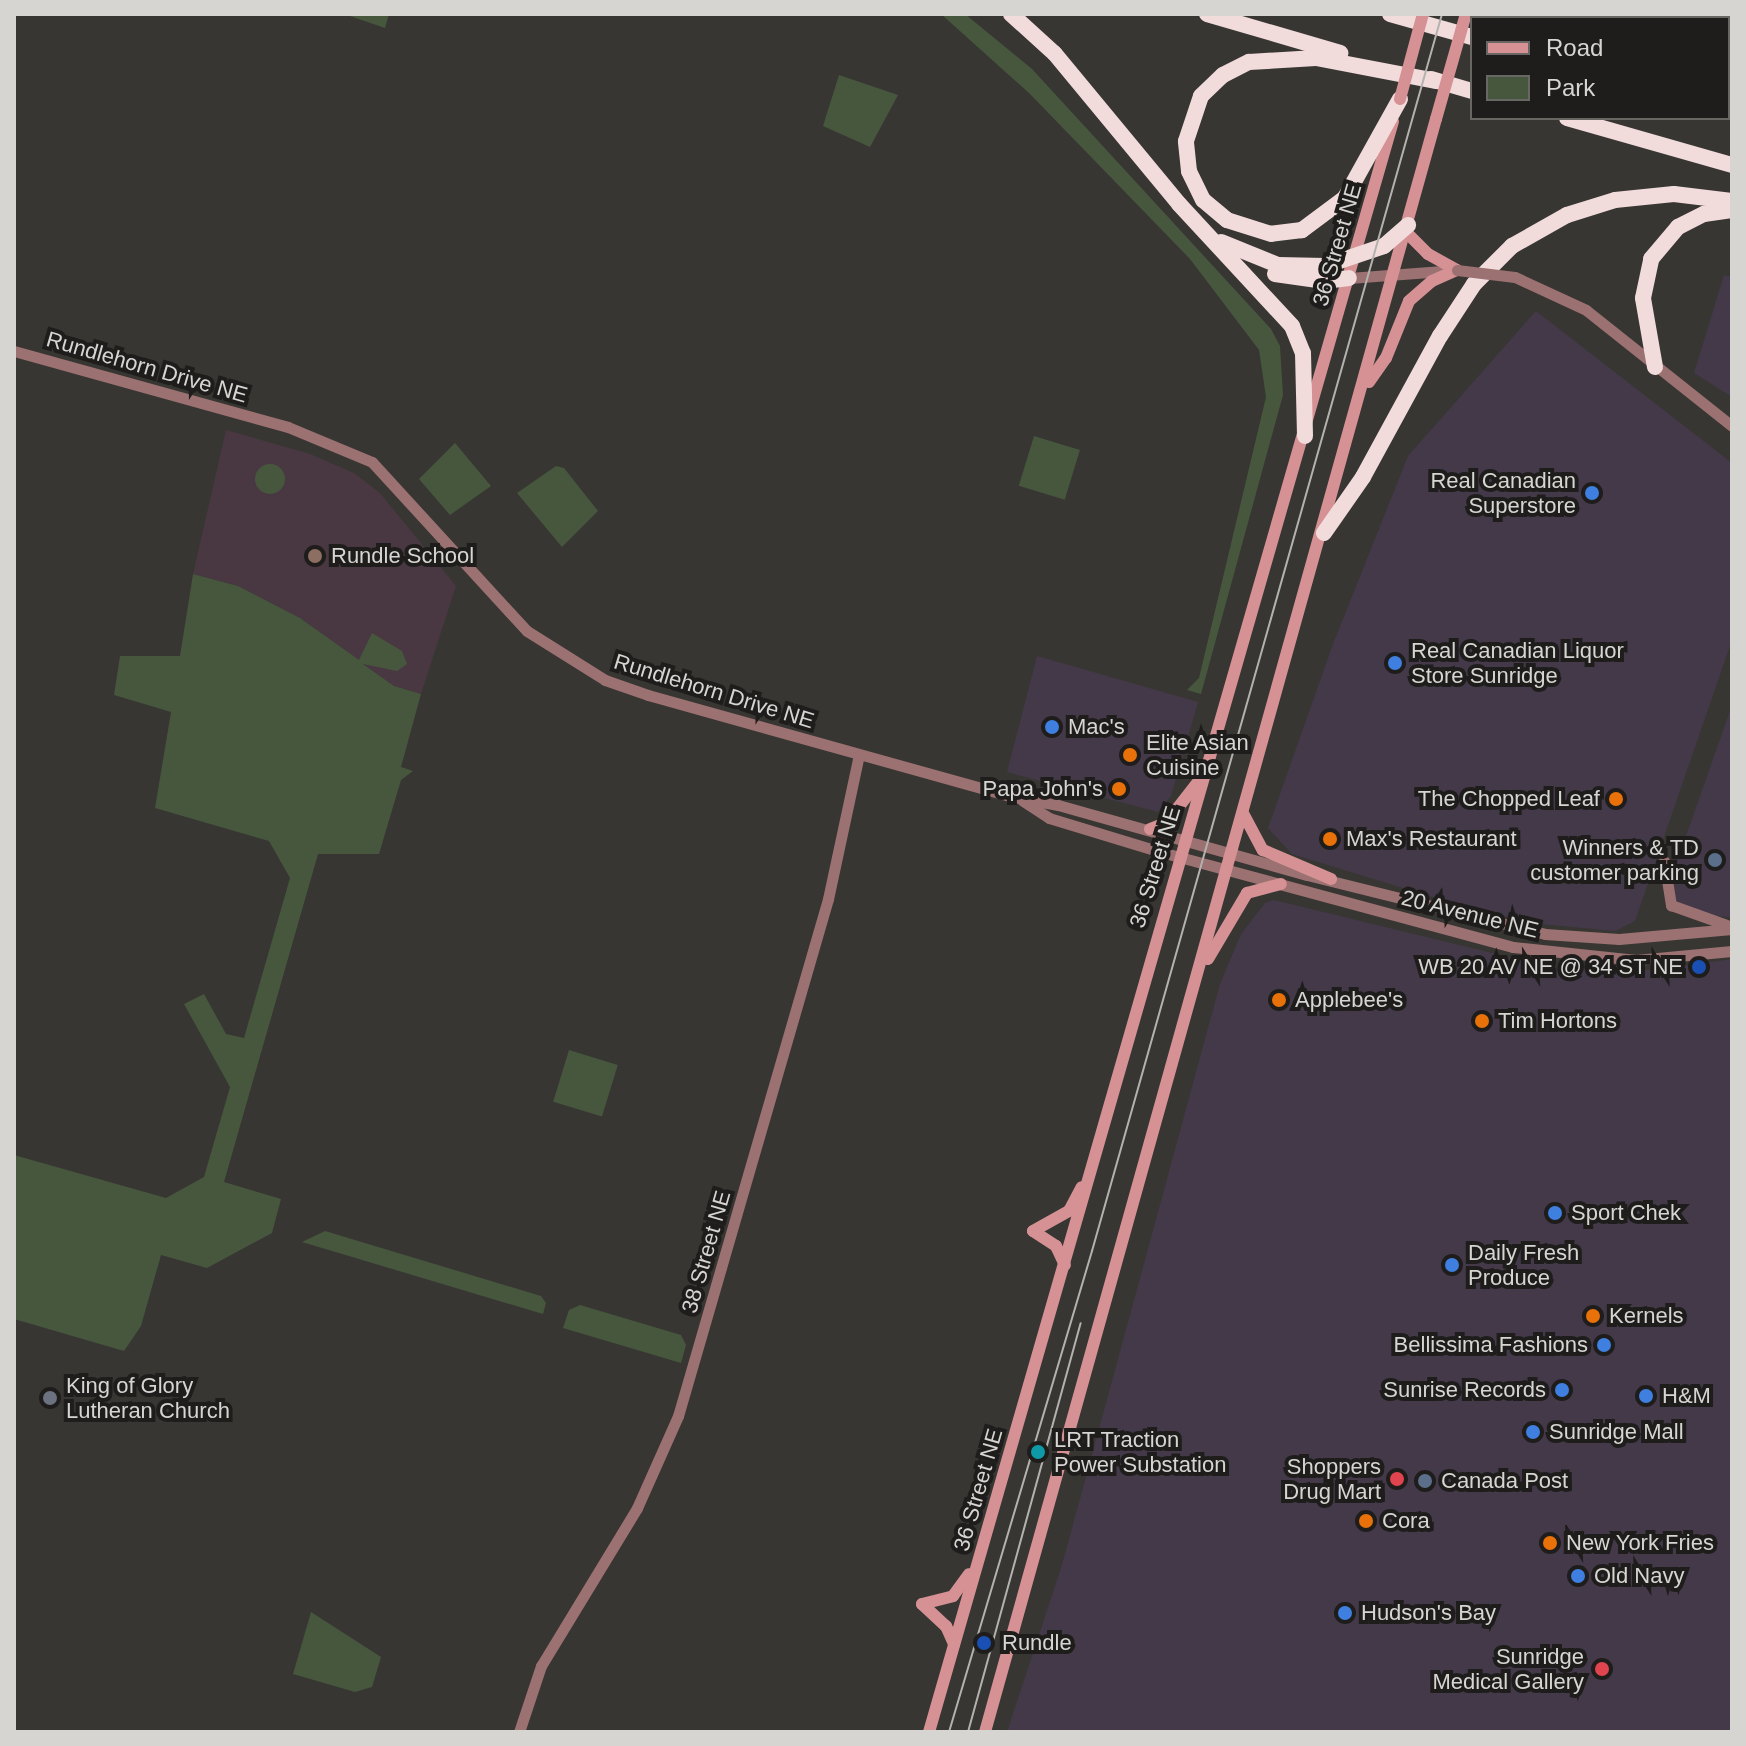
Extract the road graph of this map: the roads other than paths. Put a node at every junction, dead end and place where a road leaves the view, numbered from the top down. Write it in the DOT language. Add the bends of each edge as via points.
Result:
graph roads {
  1 [pos="1011,14"];
  2 [pos="1207,14"];
  3 [pos="1390,14"];
  4 [pos="1423,14"];
  5 [pos="1466,14"];
  6 [pos="1470,36"];
  7 [pos="1437,81"];
  8 [pos="1470,90"];
  9 [pos="1400,99"];
  10 [pos="1574,120"];
  11 [pos="1732,165"];
  12 [pos="1732,201"];
  13 [pos="1732,210"];
  14 [pos="1201,227"];
  15 [pos="1407,228"];
  16 [pos="1220,248"];
  17 [pos="1355,259"];
  18 [pos="1457,270"];
  19 [pos="1395,273"];
  20 [pos="1349,278"];
  21 [pos="14,351"];
  22 [pos="1655,367"];
  23 [pos="1364,389"];
  24 [pos="1732,426"];
  25 [pos="1305,436"];
  26 [pos="1324,533"];
  27 [pos="859,755"];
  28 [pos="1202,776"];
  29 [pos="1019,799"];
  30 [pos="1244,815"];
  31 [pos="1150,829"];
  32 [pos="1184,839"];
  33 [pos="1208,847"];
  34 [pos="1233,855"];
  35 [pos="1178,857"];
  36 [pos="1664,861"];
  37 [pos="1204,863"];
  38 [pos="1229,869"];
  39 [pos="1331,879"];
  40 [pos="1281,884"];
  41 [pos="1732,928"];
  42 [pos="1732,951"];
  43 [pos="1199,975"];
  44 [pos="1093,1166"];
  45 [pos="1065,1265"];
  46 [pos="981,1551"];
  47 [pos="954,1644"];
  48 [pos="519,1732"];
  49 [pos="929,1732"];
  50 [pos="985,1732"];
  1 -- 14 [label="highway" via="1055,54"];
  2 -- 7 [label="highway"];
  3 -- 6 [label="highway"];
  4 -- 9 [label="main road, 36 Street NE, bridge"];
  5 -- 15 [label="main road, bridge"];
  7 -- 8 [label="highway"];
  7 -- 9 [label="highway" via="1316,58 1249,62 1223,75 1201,96 1187,133 1189,171 1203,200 1234,224 1271,234 1302,230 1345,198"];
  9 -- 17 [label="main road, 36 Street NE"];
  10 -- 11 [label="highway"];
  12 -- 26 [label="highway" via="1674,194 1615,200 1567,215 1512,246 1490,265 1457,310 1363,477"];
  13 -- 22 [label="highway" via="1704,214 1678,227 1651,259 1643,298"];
  14 -- 16 [label="highway"];
  14 -- 17 [label="highway" via="1238,251 1278,265 1325,266"];
  15 -- 17 [label="highway"];
  15 -- 18 [label="main road" via="1428,254"];
  15 -- 19 [label="main road"];
  16 -- 20 [label="highway" via="1275,274 1325,281"];
  16 -- 25 [label="highway" via="1273,300 1299,338 1305,369"];
  17 -- 20 [label="main road, 36 Street NE"];
  18 -- 19 [label="street"];
  18 -- 22 [label="street, bridge" via="1515,277 1586,310"];
  18 -- 23 [label="main road" via="1432,281 1409,301 1386,358"];
  19 -- 20 [label="street"];
  19 -- 23 [label="main road"];
  20 -- 25 [label="main road, 36 Street NE"];
  21 -- 27 [label="street, Rundlehorn Drive NE" via="333,443 372,462 399,486 498,603 563,657 648,695"];
  22 -- 24 [label="street"];
  23 -- 26 [label="main road"];
  25 -- 28 [label="main road, 36 Street NE"];
  26 -- 30 [label="main road"];
  27 -- 29 [label="street, Rundlehorn Drive NE"];
  27 -- 48 [label="street, 38 Street NE" via="828,899 678,1416 637,1508 541,1666"];
  28 -- 31 [label="main road" via="1166,823"];
  28 -- 32 [label="main road, 36 Street NE"];
  29 -- 31 [label="street, Rundlehorn Drive NE"];
  29 -- 35 [label="street, Rundlehorn Drive NE" via="1049,818"];
  30 -- 34 [label="main road"];
  30 -- 39 [label="main road" via="1263,850"];
  31 -- 32 [label="street, Rundlehorn Drive NE"];
  32 -- 33 [label="street, Rundlehorn Drive NE"];
  32 -- 35 [label="main road, 36 Street NE"];
  33 -- 34 [label="street, 20 Avenue NE"];
  34 -- 38 [label="main road"];
  34 -- 39 [label="street, 20 Avenue NE"];
  35 -- 37 [label="street, Rundlehorn Drive NE"];
  35 -- 44 [label="main road, 36 Street NE"];
  36 -- 41 [label="street" via="1671,905"];
  37 -- 38 [label="street, 20 Avenue NE"];
  38 -- 40 [label="street, 20 Avenue NE"];
  38 -- 43 [label="main road"];
  39 -- 41 [label="street, 20 Avenue NE" via="1564,936 1619,939"];
  40 -- 42 [label="street, 20 Avenue NE" via="1550,954 1661,960"];
  40 -- 43 [label="main road" via="1247,893"];
  43 -- 50 [label="main road"];
  44 -- 45 [label="main road, 36 Street NE"];
  44 -- 45 [label="main road" via="1069,1211 1033,1231 1056,1246"];
  45 -- 46 [label="main road, 36 Street NE"];
  46 -- 47 [label="main road, 36 Street NE"];
  46 -- 47 [label="main road" via="960,1591 944,1601 922,1604 946,1626"];
  47 -- 49 [label="main road, 36 Street NE"];
}
